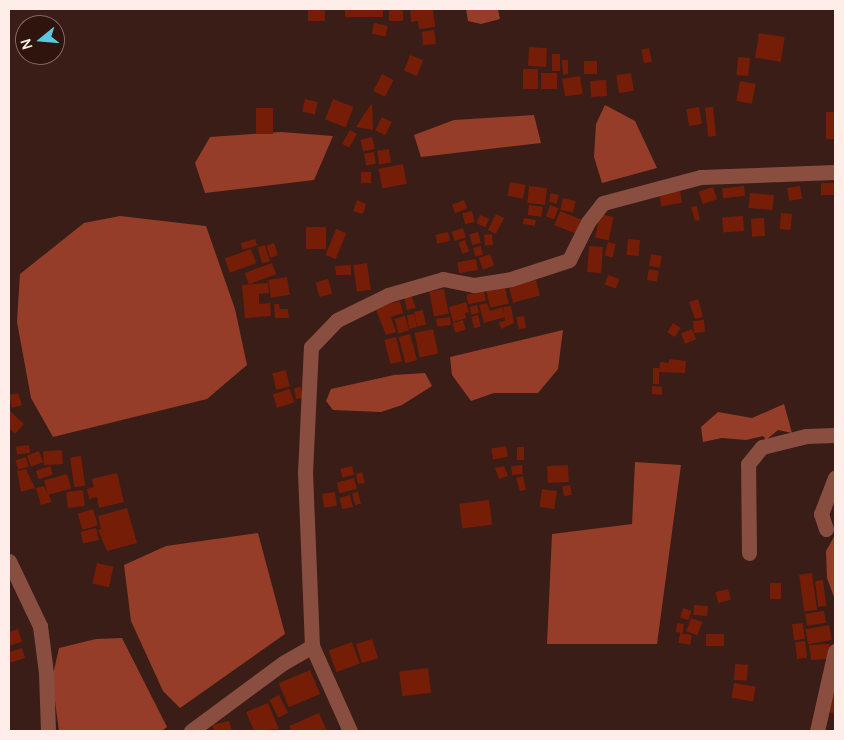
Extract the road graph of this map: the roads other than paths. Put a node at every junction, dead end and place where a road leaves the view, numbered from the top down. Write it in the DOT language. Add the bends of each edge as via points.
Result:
graph roads {
  1 [pos="835,172"];
  2 [pos="835,435"];
  3 [pos="835,478"];
  4 [pos="826,529"];
  5 [pos="749,553"];
  6 [pos="9,561"];
  7 [pos="312,646"];
  8 [pos="835,651"];
  9 [pos="48,731"];
  10 [pos="191,731"];
  11 [pos="350,731"];
  12 [pos="817,731"];
  1 -- 7 [label="street" via="701,177 603,203 588,222 569,260 511,279 474,285 443,279 388,295 337,320 311,348 308,384 305,473"];
  2 -- 5 [label="street" via="806,436 762,447 748,464"];
  3 -- 4 [label="street" via="821,514"];
  6 -- 9 [label="street" via="40,626"];
  7 -- 10 [label="street" via="283,663"];
  7 -- 11 [label="street"];
  8 -- 12 [label="street"];
}
